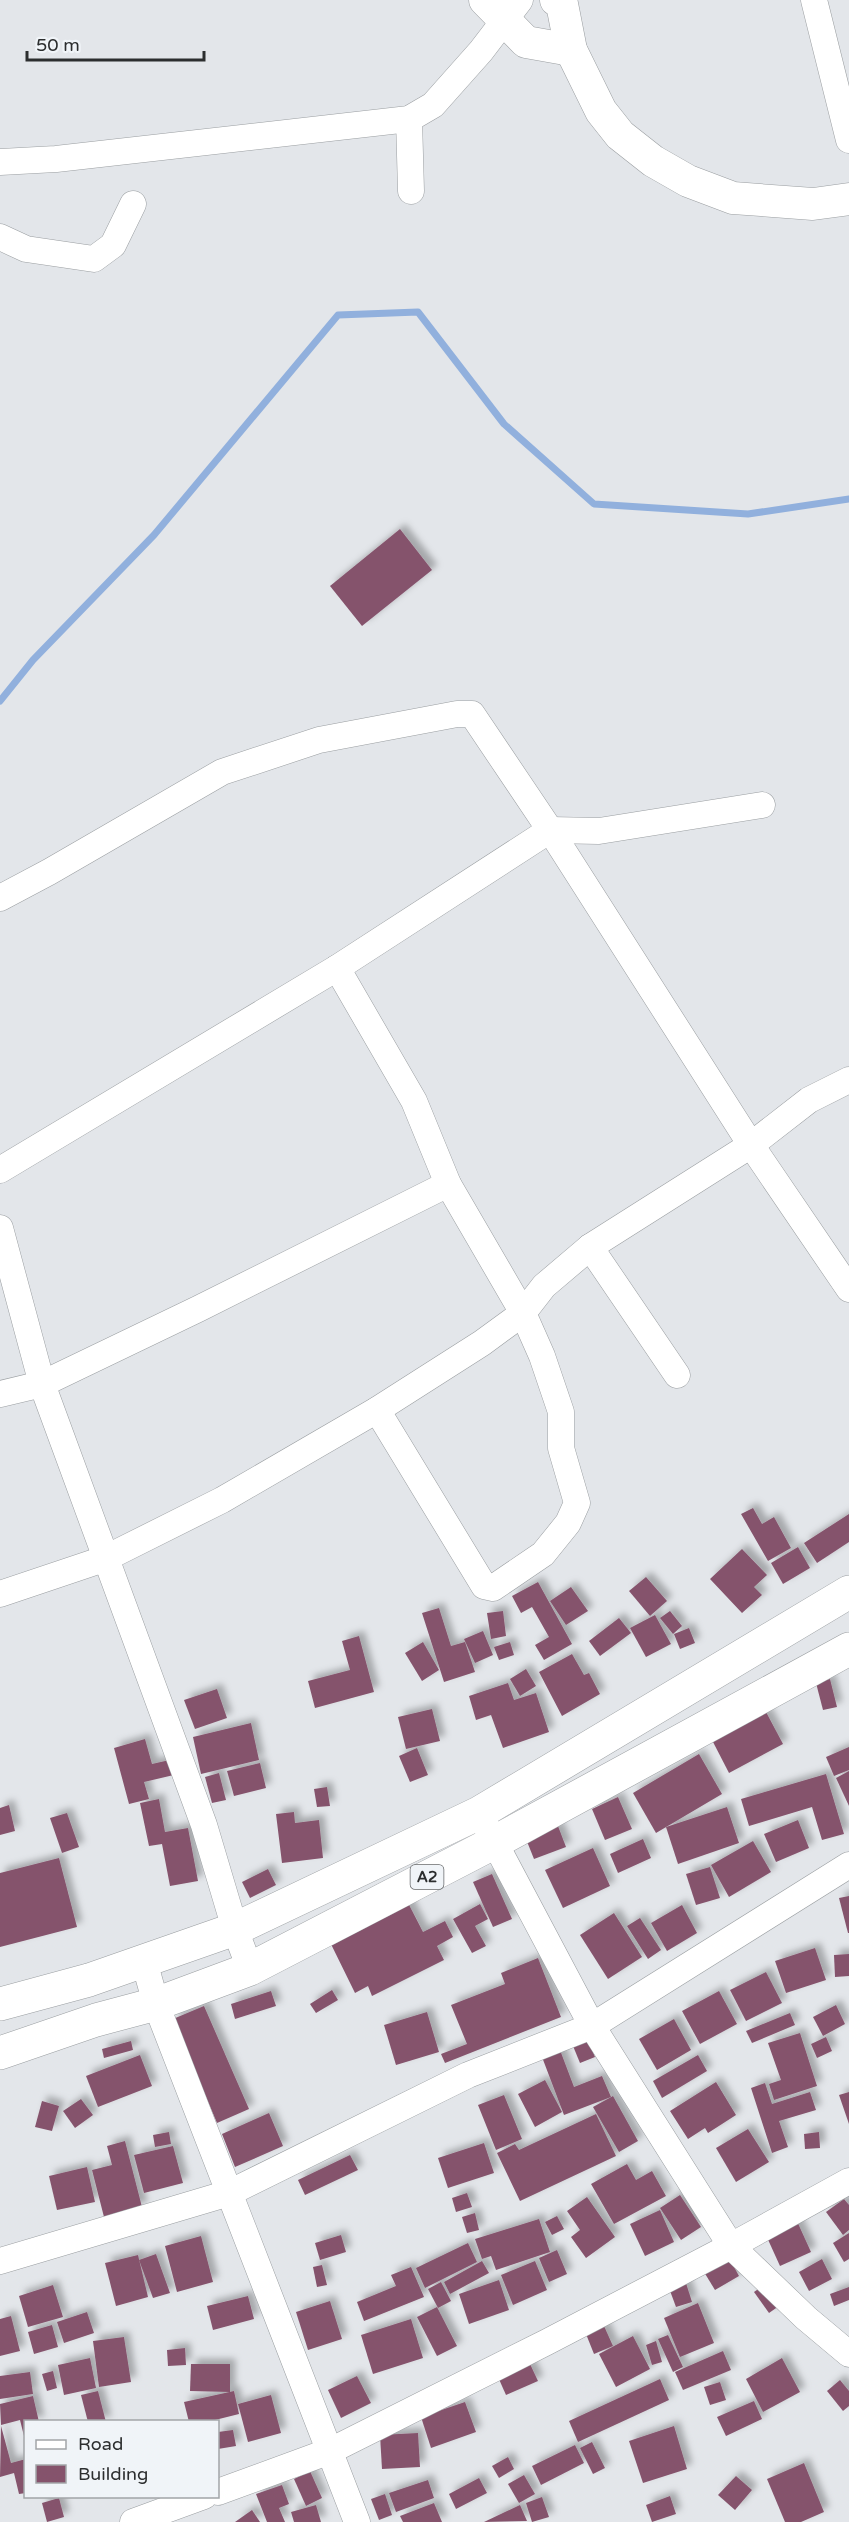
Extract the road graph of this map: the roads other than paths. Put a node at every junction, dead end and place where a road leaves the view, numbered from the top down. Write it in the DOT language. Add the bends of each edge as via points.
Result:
graph roads {
  1 [pos="556,0"];
  2 [pos="814,0"];
  3 [pos="503,6"];
  4 [pos="571,50"];
  5 [pos="409,119"];
  6 [pos="849,140"];
  7 [pos="0,162"];
  8 [pos="411,191"];
  9 [pos="849,199"];
  10 [pos="133,204"];
  11 [pos="0,237"];
  12 [pos="762,805"];
  13 [pos="550,830"];
  14 [pos="0,898"];
  15 [pos="337,968"];
  16 [pos="849,1080"];
  17 [pos="751,1145"];
  18 [pos="0,1170"];
  19 [pos="448,1184"];
  20 [pos="0,1228"];
  21 [pos="590,1246"];
  22 [pos="849,1289"];
  23 [pos="523,1313"];
  24 [pos="677,1375"];
  25 [pos="42,1384"];
  26 [pos="0,1394"];
  27 [pos="377,1410"];
  28 [pos="104,1559"];
  29 [pos="849,1592"];
  30 [pos="0,1594"];
  31 [pos="849,1649"];
  32 [pos="670,1699"];
  33 [pos="691,1734"];
  34 [pos="479,1813"];
  35 [pos="495,1842"];
  36 [pos="849,1865"];
  37 [pos="235,1929"];
  38 [pos="144,1961"];
  39 [pos="250,1969"];
  40 [pos="0,2004"];
  41 [pos="156,2004"];
  42 [pos="592,2026"];
  43 [pos="0,2053"];
  44 [pos="849,2181"];
  45 [pos="229,2193"];
  46 [pos="730,2246"];
  47 [pos="0,2261"];
  48 [pos="849,2354"];
  49 [pos="330,2451"];
  50 [pos="219,2492"];
  51 [pos="199,2498"];
  52 [pos="133,2522"];
  53 [pos="357,2522"];
  1 -- 4 [label="street" via="562,4"];
  2 -- 6 [label="street"];
  3 -- 4 [label="street" via="526,42"];
  3 -- 5 [label="street" via="481,51 433,105"];
  4 -- 9 [label="street" via="601,111 620,135 653,161 688,181 733,198 813,204"];
  5 -- 7 [label="street"];
  5 -- 8 [label="street"];
  10 -- 11 [label="street" via="113,245 94,259 26,249"];
  12 -- 13 [label="street" via="599,831"];
  13 -- 14 [label="street" via="472,714 457,714 320,740 222,772"];
  13 -- 15 [label="street"];
  13 -- 17 [label="street"];
  15 -- 18 [label="street"];
  15 -- 19 [label="street" via="414,1101"];
  16 -- 17 [label="street" via="809,1101"];
  17 -- 21 [label="street"];
  17 -- 22 [label="street"];
  19 -- 23 [label="street"];
  19 -- 25 [label="street"];
  20 -- 25 [label="street"];
  21 -- 23 [label="street" via="544,1286"];
  21 -- 24 [label="street"];
  23 -- 27 [label="street"];
  23 -- 27 [label="street" via="561,1412 561,1448 577,1503 568,1523 543,1554 493,1588 484,1586"];
  25 -- 26 [label="street"];
  25 -- 28 [label="street"];
  27 -- 28 [label="street" via="222,1500"];
  28 -- 30 [label="street"];
  28 -- 37 [label="street" via="204,1825"];
  29 -- 32 [label="highway, A2"];
  31 -- 33 [label="highway, A2"];
  32 -- 33 [label="highway"];
  32 -- 34 [label="highway, A2"];
  33 -- 35 [label="highway, A2"];
  34 -- 35 [label="street"];
  34 -- 37 [label="highway, A2"];
  35 -- 39 [label="highway, A2"];
  35 -- 42 [label="street"];
  36 -- 42 [label="street"];
  37 -- 38 [label="highway, A2"];
  37 -- 39 [label="street"];
  38 -- 40 [label="highway, A2"];
  38 -- 41 [label="street"];
  39 -- 41 [label="highway, A2"];
  41 -- 43 [label="highway, A2"];
  41 -- 45 [label="street"];
  42 -- 45 [label="street" via="468,2075"];
  42 -- 46 [label="street"];
  44 -- 46 [label="street"];
  45 -- 47 [label="street"];
  45 -- 49 [label="street"];
  46 -- 48 [label="street"];
  46 -- 49 [label="street"];
  49 -- 50 [label="street"];
  49 -- 53 [label="street"];
  51 -- 52 [label="street"];
}
